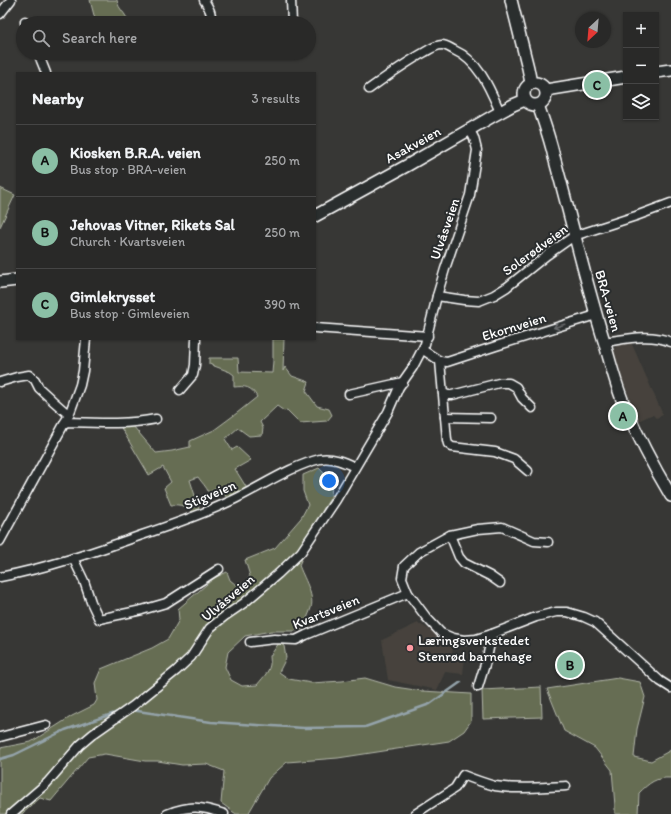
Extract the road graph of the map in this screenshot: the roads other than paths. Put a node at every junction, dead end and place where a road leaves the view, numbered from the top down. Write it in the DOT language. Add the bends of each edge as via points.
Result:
graph roads {
  1 [pos="11,0"];
  2 [pos="204,0"];
  3 [pos="291,0"];
  4 [pos="511,0"];
  5 [pos="0,14"];
  6 [pos="212,16"];
  7 [pos="292,16"];
  8 [pos="41,60"];
  9 [pos="671,70"];
  10 [pos="46,72"];
  11 [pos="659,72"];
  12 [pos="623,77"];
  13 [pos="531,83"];
  14 [pos="369,89"];
  15 [pos="546,90"];
  16 [pos="525,100"];
  17 [pos="538,105"];
  18 [pos="500,112"];
  19 [pos="470,130"];
  20 [pos="671,204"];
  21 [pos="316,215"];
  22 [pos="574,236"];
  23 [pos="16,280"];
  24 [pos="0,282"];
  25 [pos="437,296"];
  26 [pos="596,316"];
  27 [pos="316,328"];
  28 [pos="428,336"];
  29 [pos="86,340"];
  30 [pos="196,340"];
  31 [pos="604,342"];
  32 [pos="671,342"];
  33 [pos="423,350"];
  34 [pos="440,361"];
  35 [pos="0,382"];
  36 [pos="403,382"];
  37 [pos="180,390"];
  38 [pos="443,393"];
  39 [pos="349,394"];
  40 [pos="532,408"];
  41 [pos="445,417"];
  42 [pos="67,418"];
  43 [pos="491,418"];
  44 [pos="156,419"];
  45 [pos="355,467"];
  46 [pos="528,471"];
  47 [pos="671,496"];
  48 [pos="450,535"];
  49 [pos="0,541"];
  50 [pos="548,542"];
  51 [pos="73,558"];
  52 [pos="219,569"];
  53 [pos="0,577"];
  54 [pos="500,583"];
  55 [pos="408,593"];
  56 [pos="492,634"];
  57 [pos="250,642"];
  58 [pos="478,687"];
  59 [pos="671,688"];
  60 [pos="46,725"];
  61 [pos="0,738"];
  62 [pos="566,786"];
  63 [pos="11,814"];
  64 [pos="167,814"];
  65 [pos="224,814"];
  66 [pos="415,814"];
  1 -- 5 [label="street"];
  2 -- 6 [label="street"];
  3 -- 7 [label="street"];
  4 -- 13 [label="main road"];
  8 -- 10 [label="street"];
  9 -- 11 [label="main road"];
  12 -- 15 [label="main road"];
  13 -- 15 [label="main road" via="536,82"];
  13 -- 16 [label="main road" via="525,88"];
  14 -- 18 [label="street" via="408,61 443,45 472,63 490,89"];
  15 -- 17 [label="main road" via="545,99"];
  16 -- 17 [label="main road" via="531,105"];
  16 -- 18 [label="main road, Asakveien"];
  17 -- 22 [label="main road, BRA-veien" via="554,155"];
  18 -- 19 [label="main road, Asakveien"];
  19 -- 21 [label="main road, Asakveien"];
  19 -- 25 [label="street, Ulvåsveien" via="477,150 472,187"];
  20 -- 22 [label="street, Solerødveien"];
  22 -- 25 [label="street, Solerødveien" via="494,295 479,301"];
  22 -- 26 [label="main road, BRA-veien"];
  23 -- 24 [label="main road"];
  25 -- 28 [label="street, Ulvåsveien"];
  26 -- 31 [label="main road, BRA-veien"];
  26 -- 34 [label="street, Ekornveien, one-way" via="447,362"];
  27 -- 28 [label="street"];
  28 -- 33 [label="street, Ulvåsveien"];
  29 -- 42 [label="street" via="80,387"];
  30 -- 37 [label="street" via="193,375"];
  31 -- 32 [label="street" via="645,338 661,338"];
  31 -- 47 [label="main road, BRA-veien" via="616,383 630,417"];
  33 -- 34 [label="street"];
  33 -- 36 [label="street, Ulvåsveien"];
  34 -- 38 [label="street"];
  35 -- 42 [label="street" via="28,376 35,380 39,388"];
  36 -- 39 [label="street"];
  36 -- 45 [label="street, Ulvåsveien"];
  38 -- 40 [label="street" via="452,396 509,383 516,387"];
  38 -- 41 [label="street"];
  41 -- 43 [label="street"];
  41 -- 46 [label="street" via="447,440 452,447 495,452 514,459"];
  42 -- 44 [label="street" via="90,423 124,423"];
  42 -- 49 [label="street"];
  45 -- 51 [label="street, Stigveien" via="335,459 321,459 300,466 236,499 196,516"];
  45 -- 63 [label="street, Ulvåsveien" via="302,552 244,603 210,628 191,658 133,706 93,734 47,783"];
  48 -- 50 [label="street" via="502,527 534,541"];
  48 -- 54 [label="street" via="464,563"];
  48 -- 55 [label="street" via="419,552 404,566 402,578"];
  51 -- 52 [label="street" via="99,619 166,603"];
  51 -- 53 [label="street, Stigveien"];
  55 -- 56 [label="street" via="441,634 464,640"];
  55 -- 57 [label="street, Kvartsveien" via="296,640"];
  56 -- 58 [label="street"];
  56 -- 59 [label="street" via="536,617 564,611 573,613 595,622"];
  60 -- 61 [label="street"];
  62 -- 66 [label="street" via="496,786 463,775 455,788"];
  64 -- 65 [label="street" via="192,807"];
}
